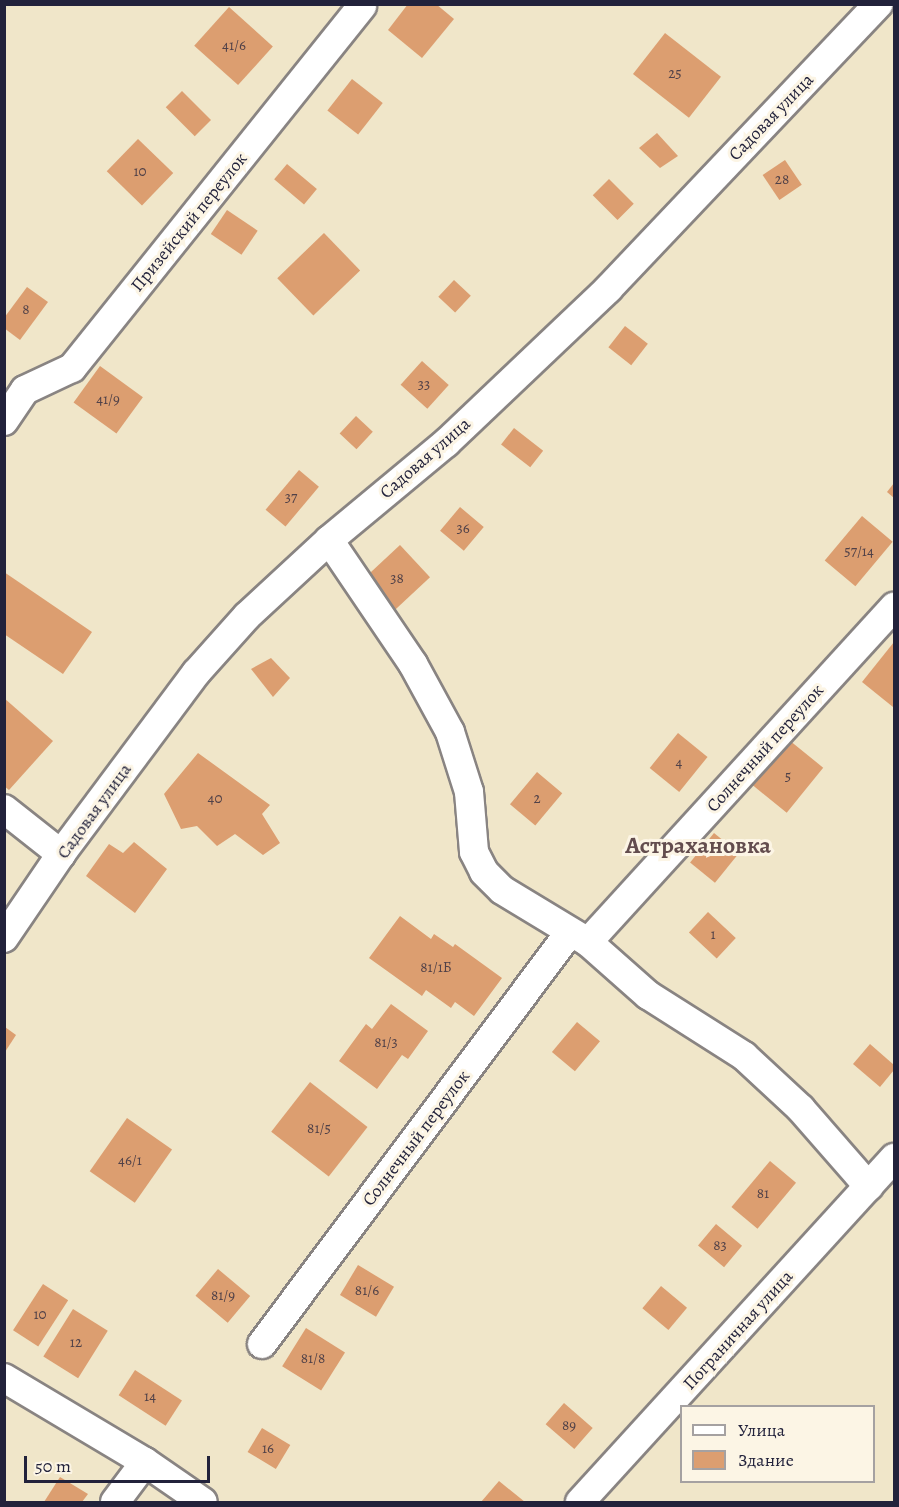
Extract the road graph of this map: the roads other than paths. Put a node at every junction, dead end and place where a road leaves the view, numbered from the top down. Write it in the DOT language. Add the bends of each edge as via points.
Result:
graph roads {
  1 [pos="362,6"];
  2 [pos="868,8"];
  3 [pos="4,422"];
  4 [pos="328,540"];
  5 [pos="894,607"];
  6 [pos="4,809"];
  7 [pos="61,854"];
  8 [pos="579,937"];
  9 [pos="4,938"];
  10 [pos="894,1158"];
  11 [pos="869,1187"];
  12 [pos="262,1344"];
  13 [pos="4,1378"];
  14 [pos="145,1462"];
  15 [pos="115,1503"];
  16 [pos="203,1503"];
  17 [pos="580,1503"];
  1 -- 3 [label="street, Призейский переулок" via="72,368 25,390"];
  2 -- 4 [label="street, Садовая улица" via="608,289 446,443"];
  4 -- 7 [label="street, Садовая улица" via="247,616 196,673"];
  4 -- 8 [label="street" via="413,664 450,732 469,792 474,852 483,872 502,890"];
  5 -- 8 [label="street, Солнечный переулок"];
  6 -- 7 [label="street"];
  7 -- 9 [label="street, Садовая улица"];
  8 -- 11 [label="street" via="648,995 744,1056 801,1109"];
  8 -- 12 [label="street, Солнечный переулок"];
  10 -- 11 [label="street, Пограничная улица"];
  11 -- 17 [label="street, Пограничная улица"];
  13 -- 14 [label="street"];
  14 -- 15 [label="street"];
  14 -- 16 [label="street"];
}
